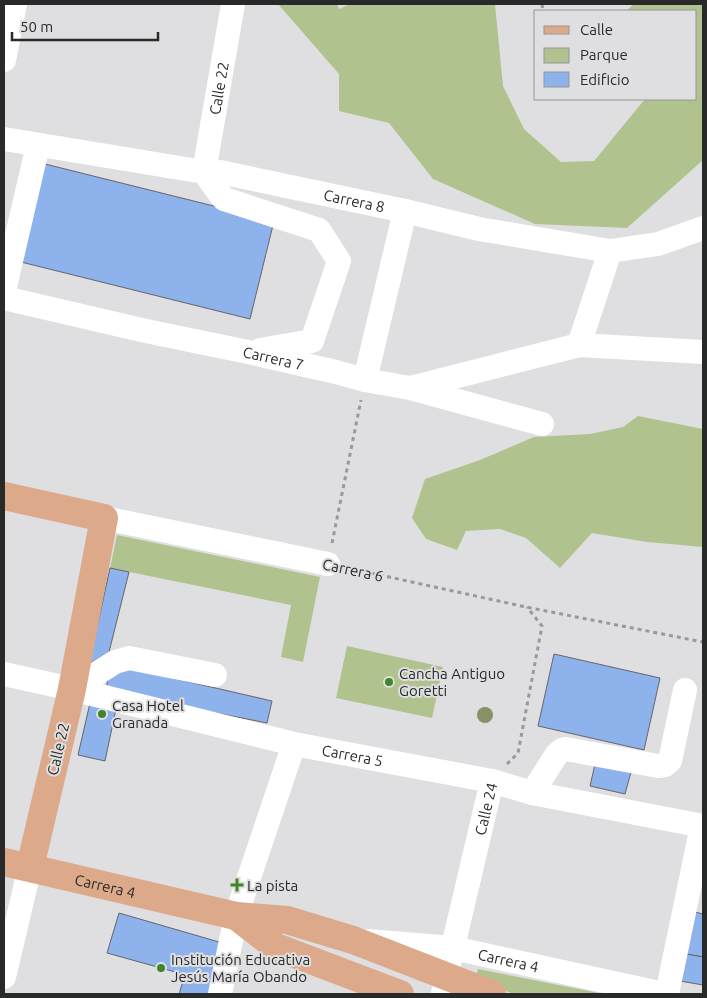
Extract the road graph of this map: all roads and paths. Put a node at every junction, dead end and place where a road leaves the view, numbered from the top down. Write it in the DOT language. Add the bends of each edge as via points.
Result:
graph roads {
  1 [pos="15,4"];
  2 [pos="233,4"];
  3 [pos="4,60"];
  4 [pos="4,139"];
  5 [pos="38,144"];
  6 [pos="204,172"];
  7 [pos="703,210"];
  8 [pos="406,211"];
  9 [pos="703,228"];
  10 [pos="658,244"];
  11 [pos="610,251"];
  12 [pos="4,291"];
  13 [pos="4,298"];
  14 [pos="579,345"];
  15 [pos="248,352"];
  16 [pos="703,352"];
  17 [pos="365,380"];
  18 [pos="410,388"];
  19 [pos="542,424"];
  20 [pos="4,496"];
  21 [pos="104,518"];
  22 [pos="328,564"];
  23 [pos="526,607"];
  24 [pos="703,642"];
  25 [pos="4,674"];
  26 [pos="215,675"];
  27 [pos="72,689"];
  28 [pos="686,690"];
  29 [pos="294,744"];
  30 [pos="492,782"];
  31 [pos="532,792"];
  32 [pos="703,826"];
  33 [pos="4,862"];
  34 [pos="30,867"];
  35 [pos="236,916"];
  36 [pos="353,940"];
  37 [pos="453,948"];
  38 [pos="4,977"];
  39 [pos="444,985"];
  40 [pos="220,994"];
  41 [pos="400,994"];
  42 [pos="492,994"];
  43 [pos="666,994"];
  1 -- 3 [label="street"];
  2 -- 6 [label="street, Calle 22"];
  4 -- 5 [label="street, Carrera 8"];
  5 -- 6 [label="street, Carrera 8"];
  5 -- 12 [label="street"];
  6 -- 8 [label="street, Carrera 8" via="220,172"];
  6 -- 15 [label="street" via="224,199 319,230 339,261 312,341"];
  7 -- 10 [label="street"];
  8 -- 11 [label="street, Carrera 8" via="479,228"];
  8 -- 17 [label="street"];
  9 -- 10 [label="street, Carrera 8"];
  10 -- 11 [label="street, Carrera 8"];
  11 -- 14 [label="street"];
  13 -- 15 [label="street, Carrera 7"];
  14 -- 16 [label="street"];
  14 -- 18 [label="street"];
  15 -- 17 [label="street, Carrera 7"];
  17 -- 18 [label="street, Carrera 7"];
  17 -- 22 [label="path"];
  18 -- 19 [label="street, Carrera 7"];
  20 -- 21 [label="main road, Carrera 6"];
  21 -- 22 [label="street, Carrera 6"];
  21 -- 27 [label="main road, Calle 22"];
  22 -- 23 [label="path, Carrera 6"];
  23 -- 24 [label="path, Carrera 6"];
  23 -- 30 [label="path, Calle 24" via="542,626 518,753"];
  25 -- 27 [label="street, Carrera 5"];
  26 -- 27 [label="street" via="129,658 115,662"];
  27 -- 29 [label="street, Carrera 5"];
  27 -- 34 [label="main road, Calle 22"];
  28 -- 31 [label="street" via="670,761 665,765 566,749 557,754"];
  29 -- 30 [label="street, Carrera 5"];
  29 -- 35 [label="street"];
  30 -- 31 [label="street, Carrera 5"];
  30 -- 37 [label="street, Calle 24"];
  31 -- 32 [label="street, Carrera 5"];
  32 -- 43 [label="street"];
  33 -- 34 [label="main road, Carrera 4"];
  34 -- 35 [label="main road, Carrera 4"];
  34 -- 38 [label="street, Calle 22"];
  35 -- 36 [label="main road, Carrera 4" via="287,920"];
  35 -- 40 [label="street"];
  35 -- 41 [label="main road, Carrera 4" via="276,947"];
  36 -- 37 [label="street, Carrera 4"];
  36 -- 39 [label="main road, Carrera 4"];
  37 -- 39 [label="street, Calle 24"];
  37 -- 43 [label="street, Carrera 4"];
  39 -- 42 [label="main road, Carrera 4"];
}
